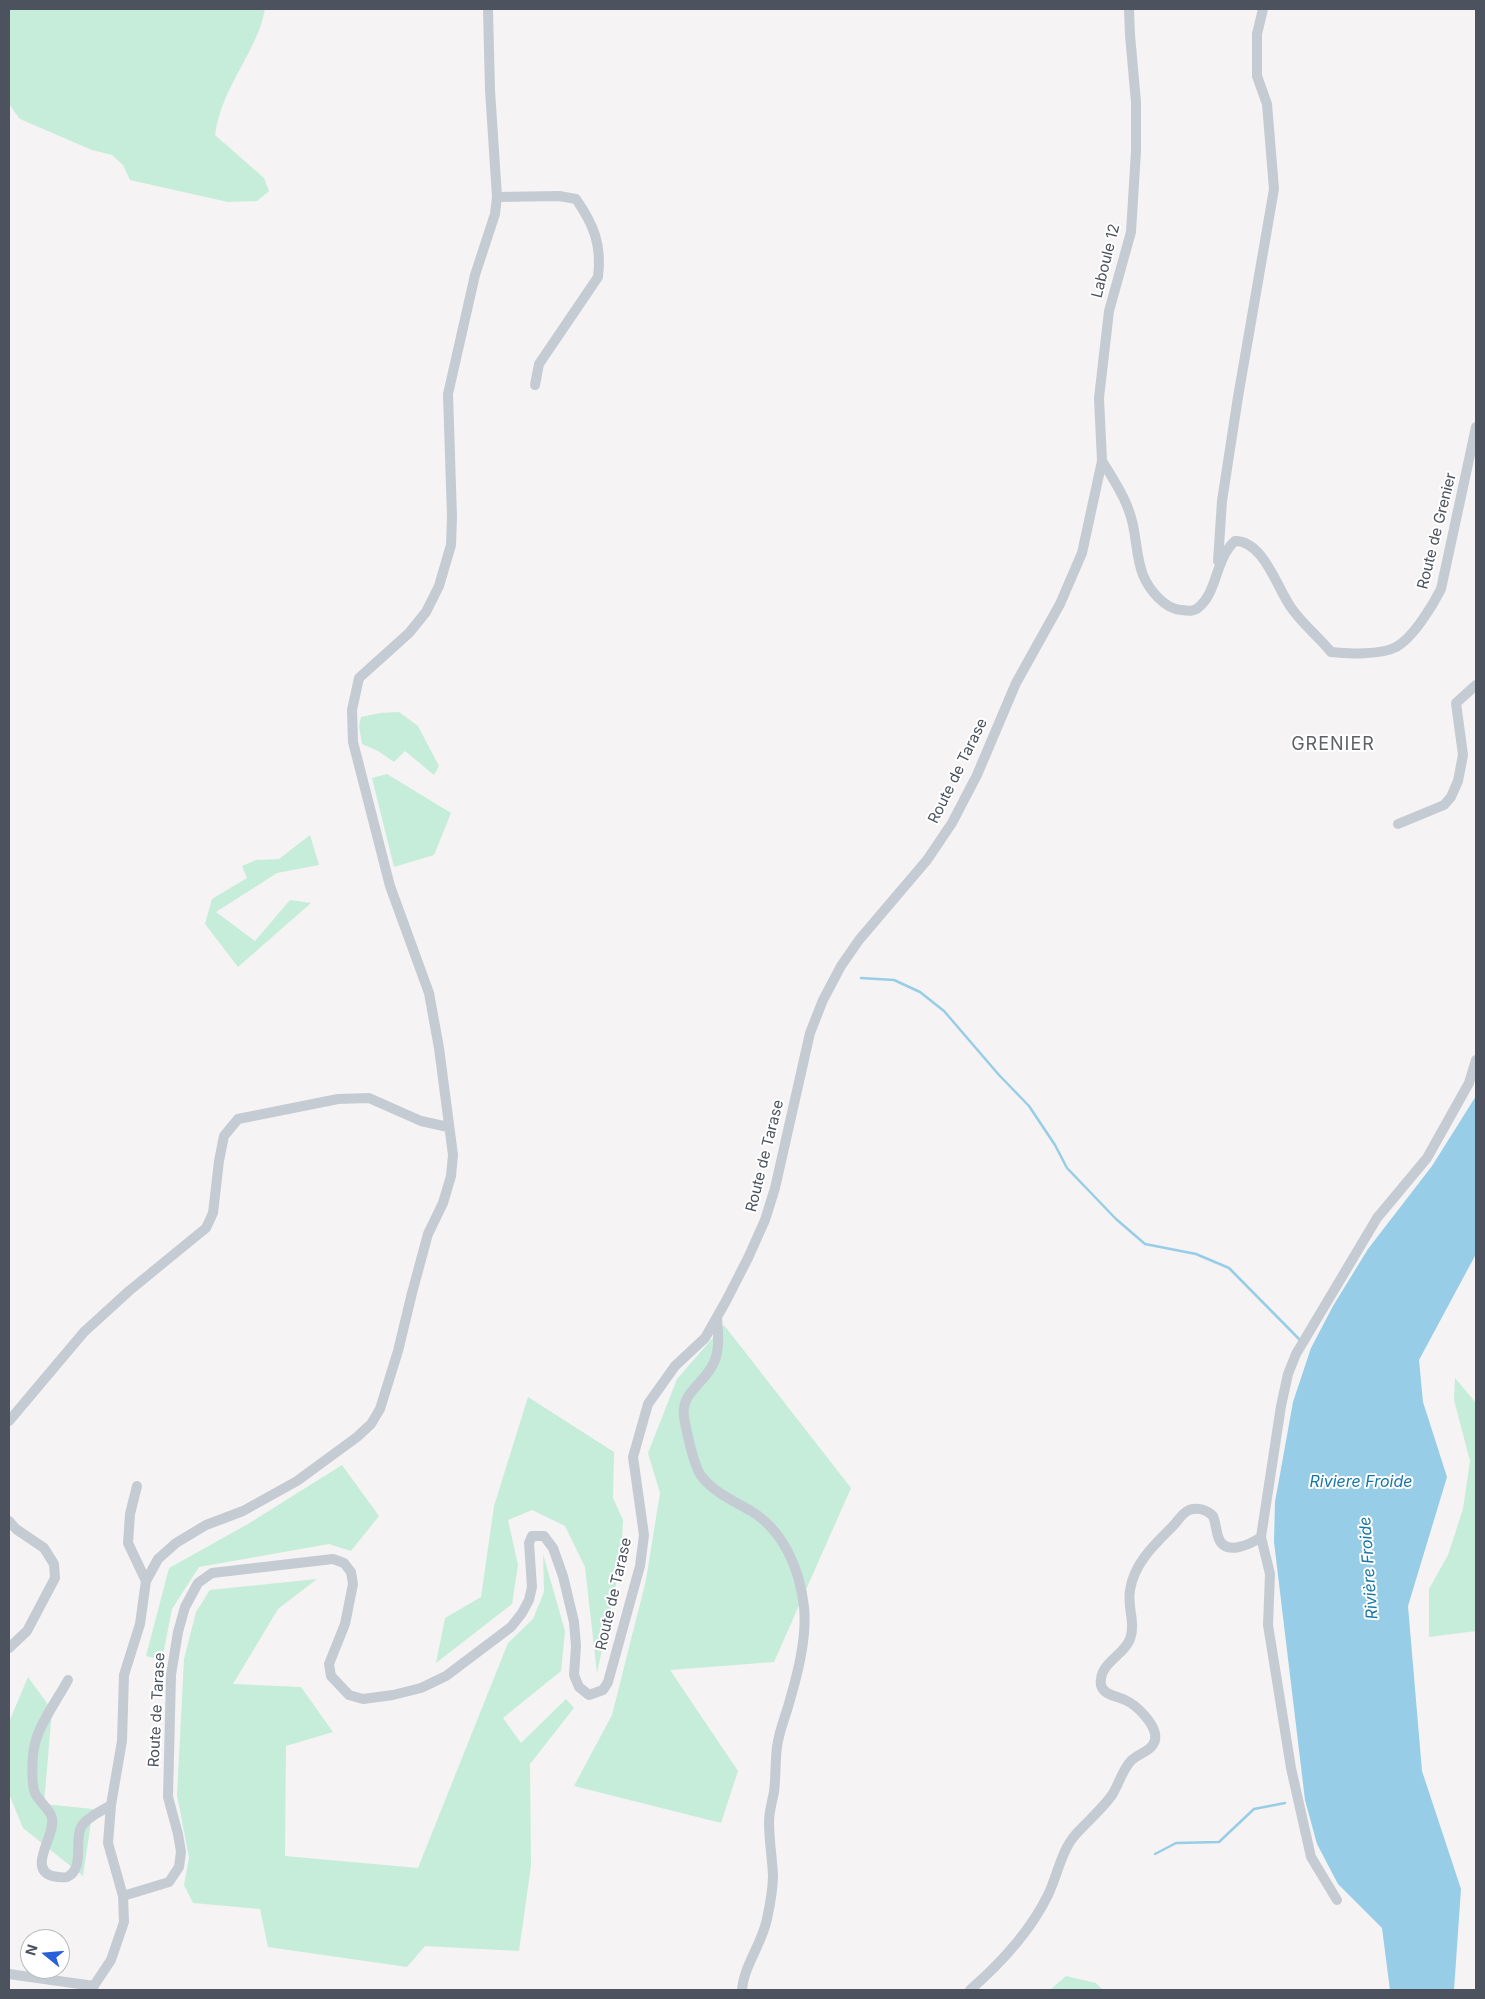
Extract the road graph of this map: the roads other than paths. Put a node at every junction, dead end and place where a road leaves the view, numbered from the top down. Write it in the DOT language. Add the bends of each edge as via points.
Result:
graph roads {
  1 [pos="488,9"];
  2 [pos="1129,9"];
  3 [pos="1263,9"];
  4 [pos="497,197"];
  5 [pos="535,385"];
  6 [pos="1476,427"];
  7 [pos="1102,461"];
  8 [pos="1218,570"];
  9 [pos="1476,685"];
  10 [pos="1398,824"];
  11 [pos="1476,1060"];
  12 [pos="448,1127"];
  13 [pos="717,1317"];
  14 [pos="9,1421"];
  15 [pos="137,1486"];
  16 [pos="9,1521"];
  17 [pos="1261,1537"];
  18 [pos="146,1581"];
  19 [pos="9,1648"];
  20 [pos="68,1680"];
  21 [pos="111,1805"];
  22 [pos="123,1896"];
  23 [pos="1338,1900"];
  24 [pos="9,1974"];
  25 [pos="93,1988"];
  26 [pos="742,1990"];
  27 [pos="970,1990"];
  1 -- 4 [label="street"];
  2 -- 7 [label="street, Laboule 12" via="1136,102 1134,193 1131,232 1109,311 1102,361 1099,398"];
  3 -- 8 [label="street" via="1257,34 1257,76 1267,104 1274,189 1224,492"];
  4 -- 5 [label="street" via="559,196 576,199 597,237 598,277 539,364"];
  4 -- 12 [label="street" via="495,214 475,275 448,394 451,545 439,586 426,612 409,633 359,678 352,710 353,742 390,886 429,993"];
  6 -- 8 [label="street, Route de Grenier" via="1441,588 1433,606 1395,648 1359,653 1330,652 1290,606 1258,550 1245,541 1235,540 1225,552"];
  7 -- 8 [label="street, Route de Grenier" via="1130,512 1143,575 1164,603 1177,610 1198,608 1207,599"];
  7 -- 13 [label="street, Route de Tarase" via="1082,553 1060,604 1016,683 952,823 927,860 859,940 823,1000 810,1033 775,1188 748,1258"];
  9 -- 10 [label="street" via="1456,703 1463,756 1452,797 1440,807"];
  11 -- 17 [label="street" via="1469,1083 1427,1158 1377,1218 1296,1354 1281,1406"];
  12 -- 14 [label="street" via="421,1121 369,1098 338,1099 238,1119 224,1136 213,1213 206,1228 84,1332"];
  12 -- 18 [label="street" via="453,1155 450,1176 443,1203 428,1234 380,1408 371,1424 296,1480 243,1511 206,1525 176,1543 158,1560"];
  13 -- 22 [label="street, Route de Tarase" via="705,1338 664,1381 648,1404 641,1425 633,1457 644,1535 640,1566 608,1682 603,1690 590,1695 578,1687 574,1675 574,1622 568,1594 553,1548 544,1536 532,1536 529,1543 532,1587 522,1614 511,1627 446,1676 412,1690 363,1699 349,1695 331,1676 329,1664 345,1624 353,1584 351,1572 344,1563 333,1559 212,1573 198,1583 185,1607 171,1675 168,1797 181,1852 179,1867 169,1882"];
  13 -- 26 [label="street" via="719,1343 716,1356 711,1368 690,1392 683,1411 695,1464 706,1482 774,1530 791,1557 804,1607 801,1650 775,1758 774,1793 768,1821 773,1876 767,1922"];
  15 -- 18 [label="street" via="130,1514 128,1543"];
  16 -- 19 [label="street" via="44,1548 54,1564 55,1578 27,1631"];
  17 -- 23 [label="street" via="1270,1574 1268,1625 1291,1768 1311,1857"];
  17 -- 27 [label="street" via="1249,1545 1223,1545 1213,1516 1204,1510 1193,1509 1184,1513 1154,1544 1139,1565 1130,1590 1133,1629 1130,1641 1109,1662 1101,1687 1127,1700 1148,1719 1155,1730 1154,1744 1131,1760 1112,1795 1069,1843 1040,1910 1019,1940"];
  18 -- 21 [label="street" via="140,1624 124,1675 122,1741"];
  20 -- 21 [label="street" via="35,1742 33,1787 52,1816 53,1823 43,1854 45,1872 58,1877 71,1874 78,1859 81,1828"];
  21 -- 22 [label="street" via="108,1843"];
  22 -- 25 [label="street" via="124,1922 111,1960"];
  24 -- 25 [label="street"];
}
